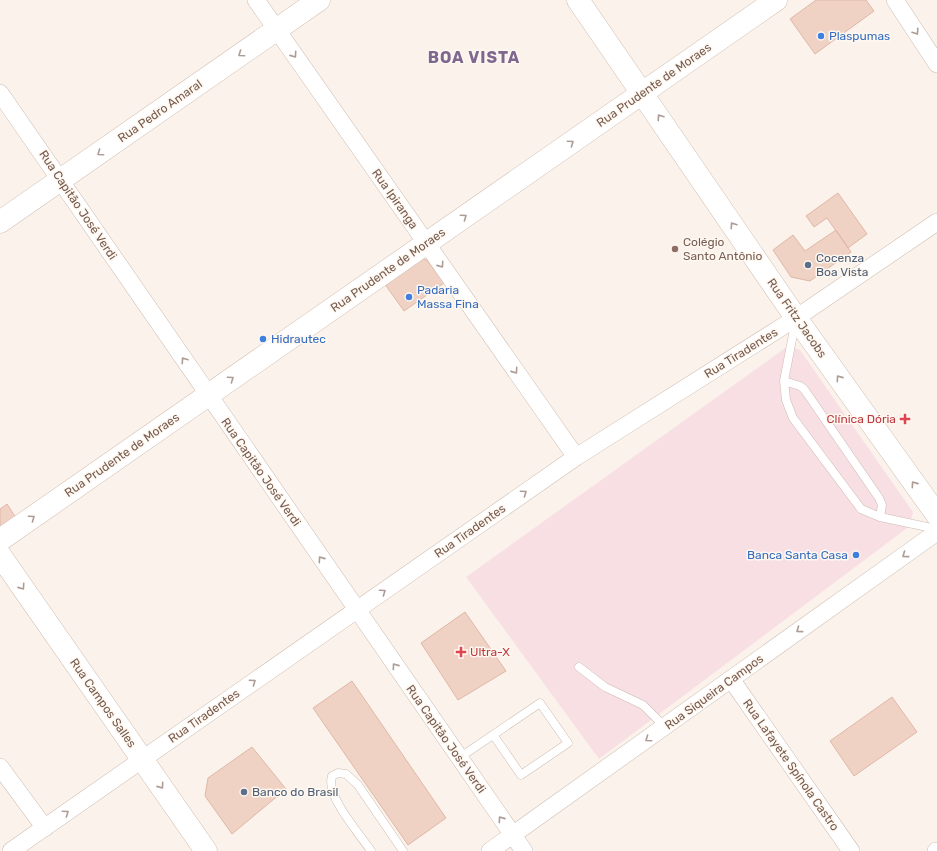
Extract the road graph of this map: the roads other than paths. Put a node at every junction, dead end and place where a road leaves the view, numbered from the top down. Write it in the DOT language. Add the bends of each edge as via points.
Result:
graph roads {
  1 [pos="256,0"];
  2 [pos="319,0"];
  3 [pos="578,0"];
  4 [pos="776,0"];
  5 [pos="895,0"];
  6 [pos="277,30"];
  7 [pos="937,64"];
  8 [pos="0,93"];
  9 [pos="643,93"];
  10 [pos="61,179"];
  11 [pos="0,222"];
  12 [pos="937,222"];
  13 [pos="426,243"];
  14 [pos="796,318"];
  15 [pos="784,381"];
  16 [pos="208,396"];
  17 [pos="576,457"];
  18 [pos="937,515"];
  19 [pos="880,517"];
  20 [pos="937,529"];
  21 [pos="937,532"];
  22 [pos="0,540"];
  23 [pos="0,555"];
  24 [pos="357,610"];
  25 [pos="579,667"];
  26 [pos="731,679"];
  27 [pos="665,727"];
  28 [pos="494,736"];
  29 [pos="459,758"];
  30 [pos="142,760"];
  31 [pos="0,767"];
  32 [pos="45,828"];
  33 [pos="513,835"];
  34 [pos="11,851"];
  35 [pos="206,851"];
  36 [pos="371,851"];
  37 [pos="403,851"];
  38 [pos="490,851"];
  39 [pos="524,851"];
  40 [pos="851,851"];
  1 -- 6 [label="street, Rua Ipiranga"];
  2 -- 6 [label="street, Rua Pedro Amaral"];
  3 -- 9 [label="street, Rua Fritz Jacobs"];
  4 -- 9 [label="street, Rua Prudente de Moraes"];
  5 -- 7 [label="street, one-way"];
  6 -- 10 [label="street, Rua Pedro Amaral, one-way"];
  6 -- 13 [label="street, Rua Ipiranga, one-way"];
  8 -- 10 [label="street, Rua Capitão José Verdi"];
  13 -- 9 [label="street, Rua Prudente de Moraes, one-way"];
  14 -- 9 [label="street, Rua Fritz Jacobs, one-way"];
  10 -- 11 [label="street, Rua Pedro Amaral"];
  16 -- 10 [label="street, Rua Capitão José Verdi, one-way"];
  12 -- 14 [label="street, Rua Tiradentes"];
  16 -- 13 [label="street, Rua Prudente de Moraes, one-way"];
  13 -- 17 [label="street, Rua Ipiranga, one-way"];
  14 -- 15 [label="lane"];
  14 -- 17 [label="street, Rua Tiradentes"];
  18 -- 14 [label="street, Rua Fritz Jacobs, one-way"];
  15 -- 19 [label="lane" via="786,400 793,418 861,509"];
  15 -- 19 [label="lane" via="800,386 804,390 880,498"];
  22 -- 16 [label="street, Rua Prudente de Moraes, one-way"];
  24 -- 16 [label="street, Rua Capitão José Verdi, one-way"];
  24 -- 17 [label="street, Rua Tiradentes, one-way"];
  19 -- 20 [label="lane"];
  21 -- 26 [label="street, Rua Siqueira Campos, one-way"];
  23 -- 30 [label="street, Rua Campos Salles, one-way"];
  29 -- 24 [label="street, Rua Capitão José Verdi, one-way"];
  30 -- 24 [label="street, Rua Tiradentes, one-way"];
  25 -- 27 [label="lane" via="605,687 643,705"];
  26 -- 27 [label="street, Rua Siqueira Campos"];
  26 -- 40 [label="street, Rua Lafayete Spínola Castro"];
  27 -- 33 [label="street, Rua Siqueira Campos, one-way"];
  28 -- 28 [label="lane" via="540,703 568,743 521,775"];
  28 -- 29 [label="lane"];
  33 -- 29 [label="street, Rua Capitão José Verdi, one-way"];
  32 -- 30 [label="street, Rua Tiradentes, one-way"];
  30 -- 35 [label="street, Rua Campos Salles, one-way"];
  31 -- 32 [label="street"];
  32 -- 34 [label="street, Rua Tiradentes"];
  33 -- 38 [label="street, Rua Siqueira Campos"];
  33 -- 39 [label="street, Rua Capitão José Verdi"];
  36 -- 37 [label="lane" via="341,809 331,789 332,776 346,774 358,785"];
}
